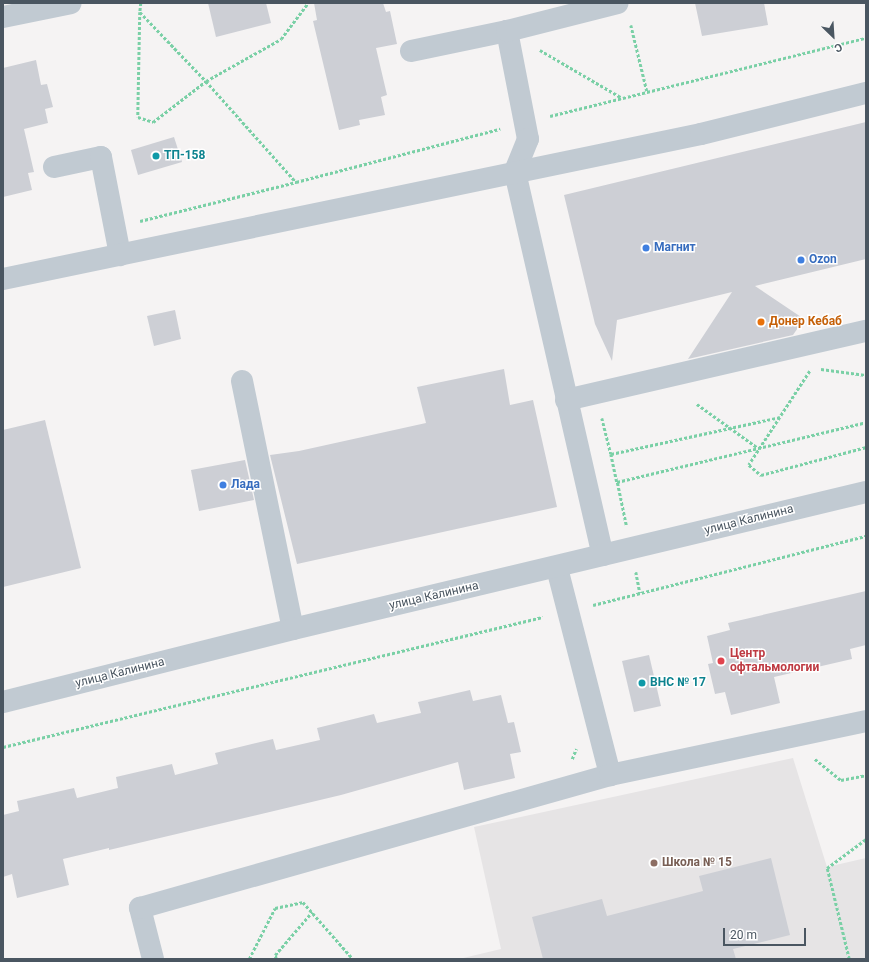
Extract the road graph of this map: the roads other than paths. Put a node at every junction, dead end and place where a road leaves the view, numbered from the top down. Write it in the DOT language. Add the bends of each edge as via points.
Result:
graph roads {
  1 [pos="71,3"];
  2 [pos="624,10"];
  3 [pos="3,17"];
  4 [pos="507,31"];
  5 [pos="411,51"];
  6 [pos="866,93"];
  7 [pos="54,168"];
  8 [pos="515,172"];
  9 [pos="120,255"];
  10 [pos="3,278"];
  11 [pos="866,331"];
  12 [pos="242,381"];
  13 [pos="566,400"];
  14 [pos="866,492"];
  15 [pos="603,555"];
  16 [pos="557,568"];
  17 [pos="293,629"];
  18 [pos="3,702"];
  19 [pos="866,721"];
  20 [pos="610,775"];
  21 [pos="153,959"];
  1 -- 3 [label="street"];
  2 -- 4 [label="street"];
  4 -- 5 [label="street"];
  4 -- 8 [label="street" via="528,139"];
  6 -- 8 [label="street" via="701,134"];
  7 -- 9 [label="street" via="101,157"];
  8 -- 9 [label="street"];
  8 -- 13 [label="street"];
  9 -- 10 [label="street"];
  11 -- 13 [label="street"];
  12 -- 17 [label="street"];
  13 -- 15 [label="street"];
  14 -- 15 [label="street, улица Калинина"];
  15 -- 16 [label="street, улица Калинина"];
  16 -- 17 [label="street, улица Калинина"];
  16 -- 20 [label="street"];
  17 -- 18 [label="street, улица Калинина"];
  19 -- 20 [label="street"];
  20 -- 21 [label="street" via="140,908"];
}
